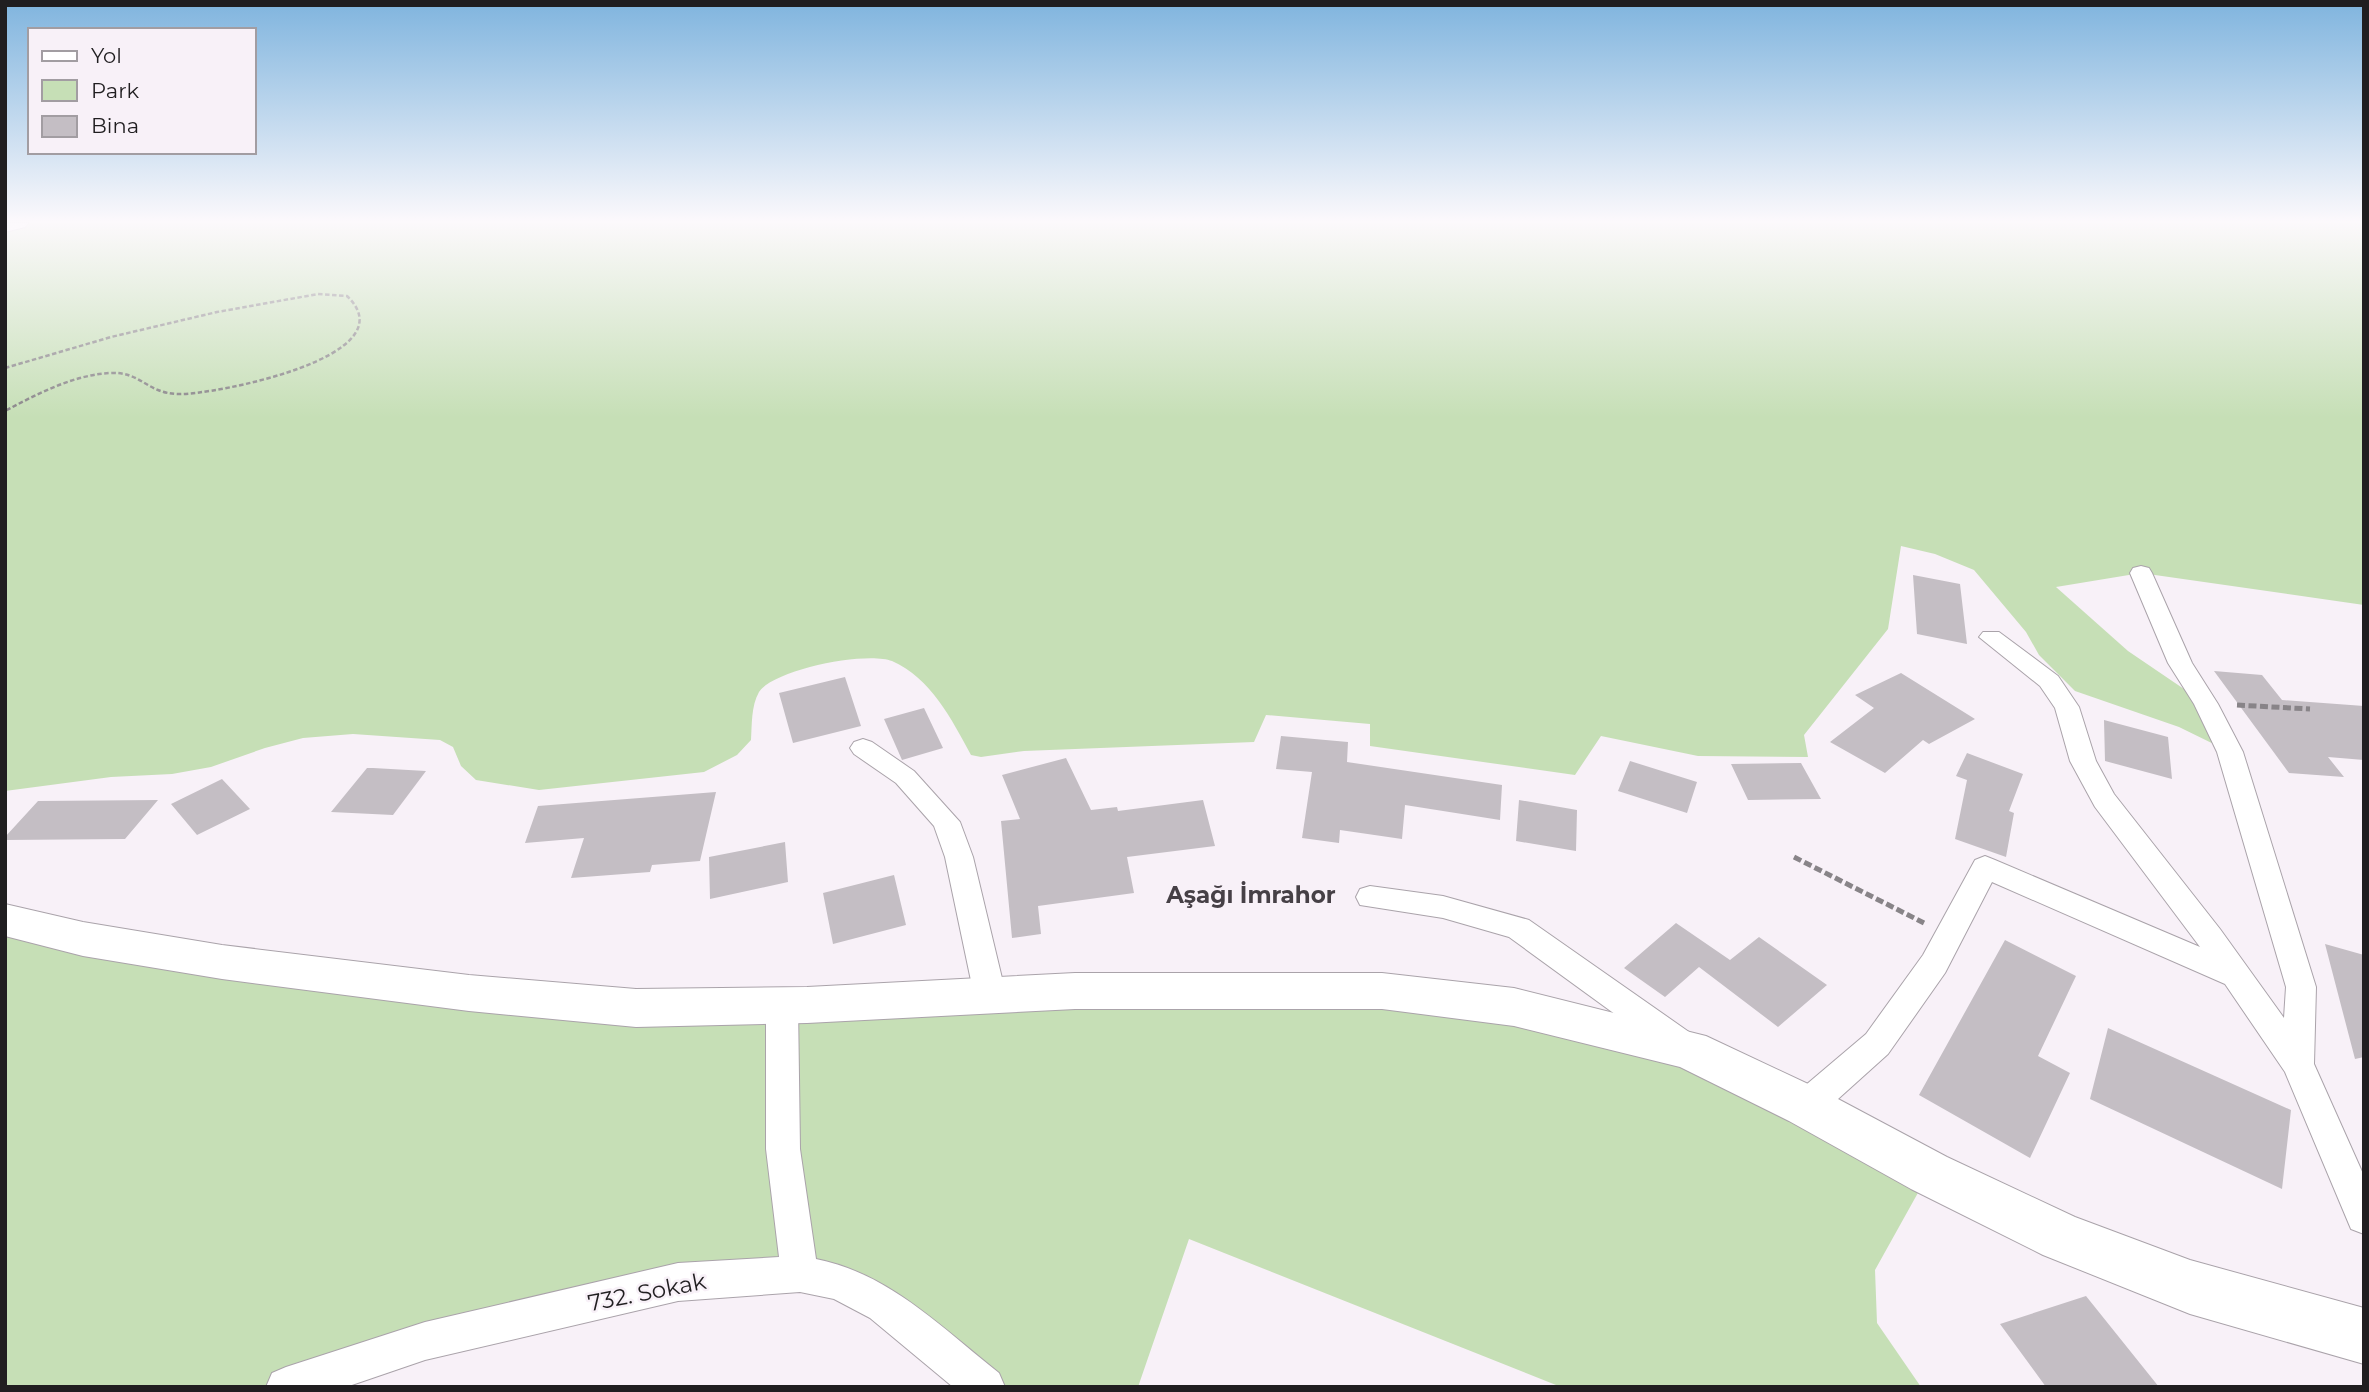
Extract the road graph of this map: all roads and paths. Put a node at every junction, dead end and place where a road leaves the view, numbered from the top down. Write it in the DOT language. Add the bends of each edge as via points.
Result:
graph roads {
  1 [pos="5,368"];
  2 [pos="5,411"];
  3 [pos="2141,573"];
  4 [pos="1991,637"];
  5 [pos="2206,704"];
  6 [pos="2310,709"];
  7 [pos="863,748"];
  8 [pos="1794,857"];
  9 [pos="1370,897"];
  10 [pos="5,920"];
  11 [pos="1949,936"];
  12 [pos="2234,975"];
  13 [pos="990,995"];
  14 [pos="782,1005"];
  15 [pos="1690,1050"];
  16 [pos="2298,1064"];
  17 [pos="1806,1106"];
  18 [pos="2364,1217"];
  19 [pos="800,1274"];
  20 [pos="2364,1336"];
  21 [pos="286,1387"];
  22 [pos="985,1387"];
  1 -- 2 [label="path" via="148,326 307,296 347,296 359,320 351,339 335,352 257,382 216,391 158,393 136,375 124,372 62,385"];
  3 -- 5 [label="street" via="2180,663"];
  4 -- 12 [label="street" via="2049,681 2067,707 2083,761 2104,800"];
  5 -- 6 [label="path"];
  5 -- 16 [label="street" via="2230,752 2301,987"];
  7 -- 13 [label="street" via="905,776 946,822"];
  8 -- 11 [label="path"];
  9 -- 15 [label="street" via="1443,907 1519,928"];
  10 -- 14 [label="street" via="83,939 222,962 469,993 636,1008"];
  11 -- 12 [label="street" via="1984,867"];
  11 -- 17 [label="street" via="1877,1044"];
  12 -- 16 [label="street"];
  13 -- 14 [label="street"];
  13 -- 15 [label="street" via="1382,991 1514,1007"];
  14 -- 19 [label="street" via="783,1149"];
  15 -- 17 [label="street"];
  16 -- 18 [label="street"];
  17 -- 20 [label="street" via="1929,1173 2062,1237 2190,1287"];
  19 -- 21 [label="street, 732. Sokak" via="678,1282 425,1341"];
  19 -- 22 [label="street, 732. Sokak" via="839,1282 883,1305"];
}
